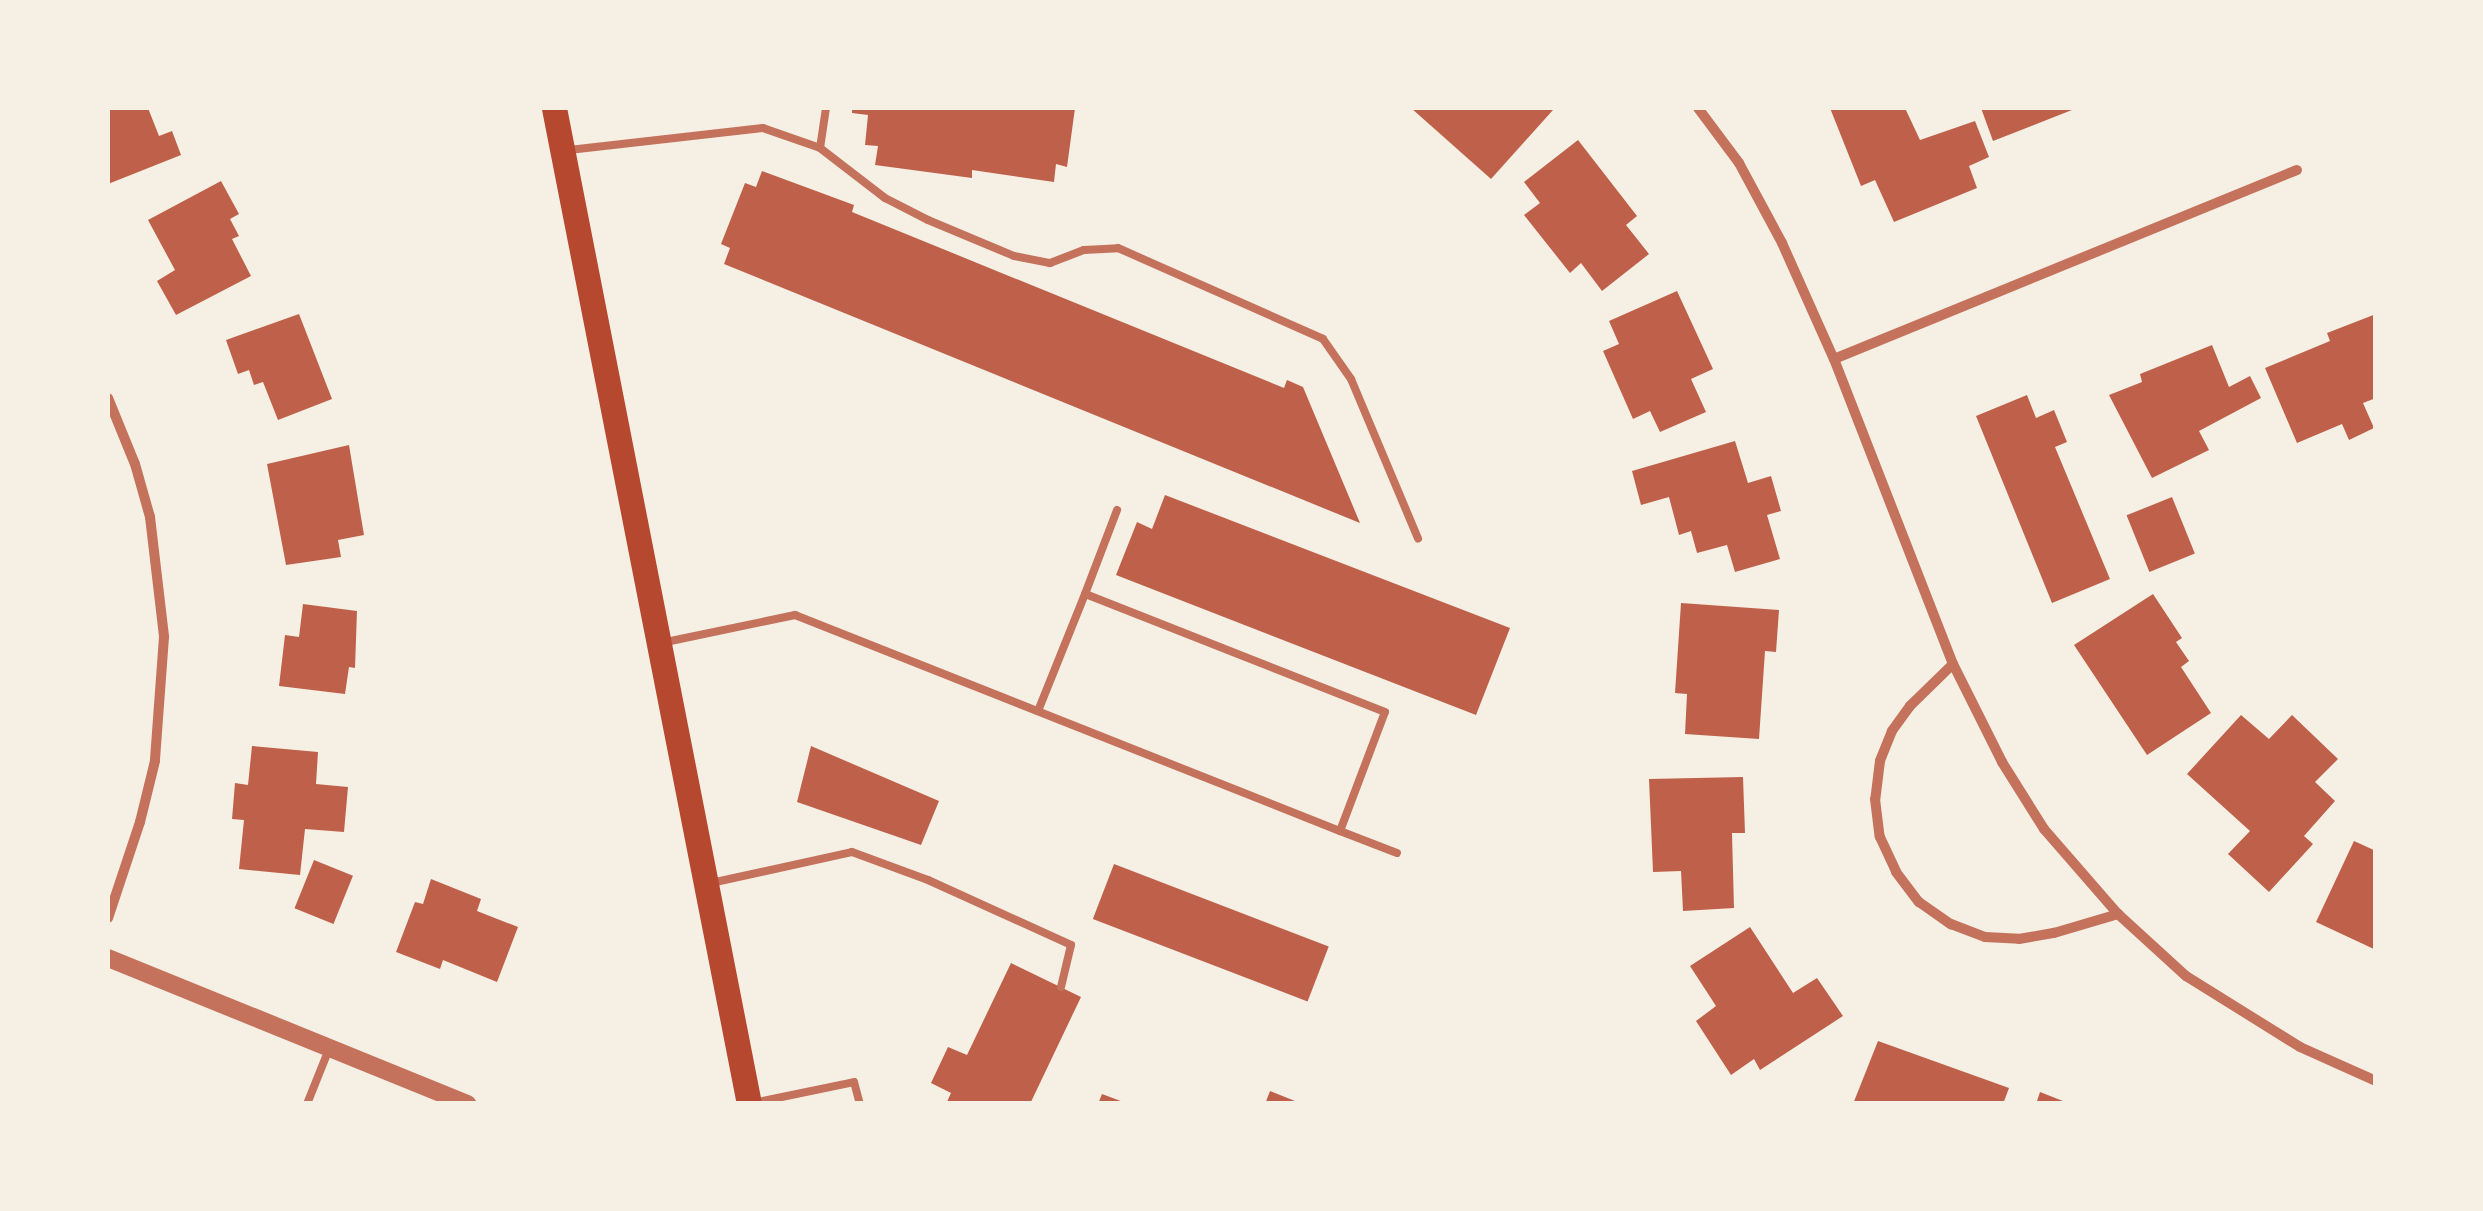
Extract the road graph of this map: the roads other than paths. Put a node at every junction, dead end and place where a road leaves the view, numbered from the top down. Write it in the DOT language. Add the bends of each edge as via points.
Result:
graph roads {
  1 [pos="554,108"];
  2 [pos="826,108"];
  3 [pos="1698,108"];
  4 [pos="820,148"];
  5 [pos="562,151"];
  6 [pos="2297,170"];
  7 [pos="1834,359"];
  8 [pos="108,398"];
  9 [pos="1117,510"];
  10 [pos="1418,538"];
  11 [pos="1085,594"];
  12 [pos="661,642"];
  13 [pos="1953,664"];
  14 [pos="1038,711"];
  15 [pos="1340,831"];
  16 [pos="1397,853"];
  17 [pos="707,884"];
  18 [pos="2118,914"];
  19 [pos="108,918"];
  20 [pos="108,958"];
  21 [pos="1061,987"];
  22 [pos="329,1048"];
  23 [pos="2376,1081"];
  24 [pos="307,1104"];
  25 [pos="467,1104"];
  26 [pos="750,1104"];
  27 [pos="860,1104"];
  1 -- 5 [label="main road"];
  2 -- 4 [label="lane"];
  3 -- 7 [label="street" via="1762,202"];
  4 -- 5 [label="lane" via="764,128"];
  4 -- 10 [label="lane" via="885,198 1014,256 1050,263 1084,250 1118,248 1324,338 1351,379"];
  5 -- 12 [label="main road"];
  6 -- 7 [label="street"];
  7 -- 13 [label="street"];
  8 -- 19 [label="street" via="150,517 164,637 155,760"];
  9 -- 11 [label="lane"];
  11 -- 14 [label="lane"];
  11 -- 15 [label="lane" via="1385,712"];
  12 -- 14 [label="lane" via="795,616"];
  12 -- 17 [label="main road"];
  13 -- 18 [label="street" via="2044,829"];
  13 -- 18 [label="street" via="1910,706 1880,761 1874,799 1880,837 1896,872 1919,902 1985,936 2054,934"];
  14 -- 15 [label="lane"];
  15 -- 16 [label="lane"];
  17 -- 21 [label="lane" via="852,852 1071,945"];
  17 -- 26 [label="main road"];
  18 -- 23 [label="street" via="2186,976 2238,1012"];
  20 -- 22 [label="street"];
  22 -- 24 [label="lane"];
  22 -- 25 [label="street"];
  26 -- 27 [label="lane" via="854,1082"];
}
